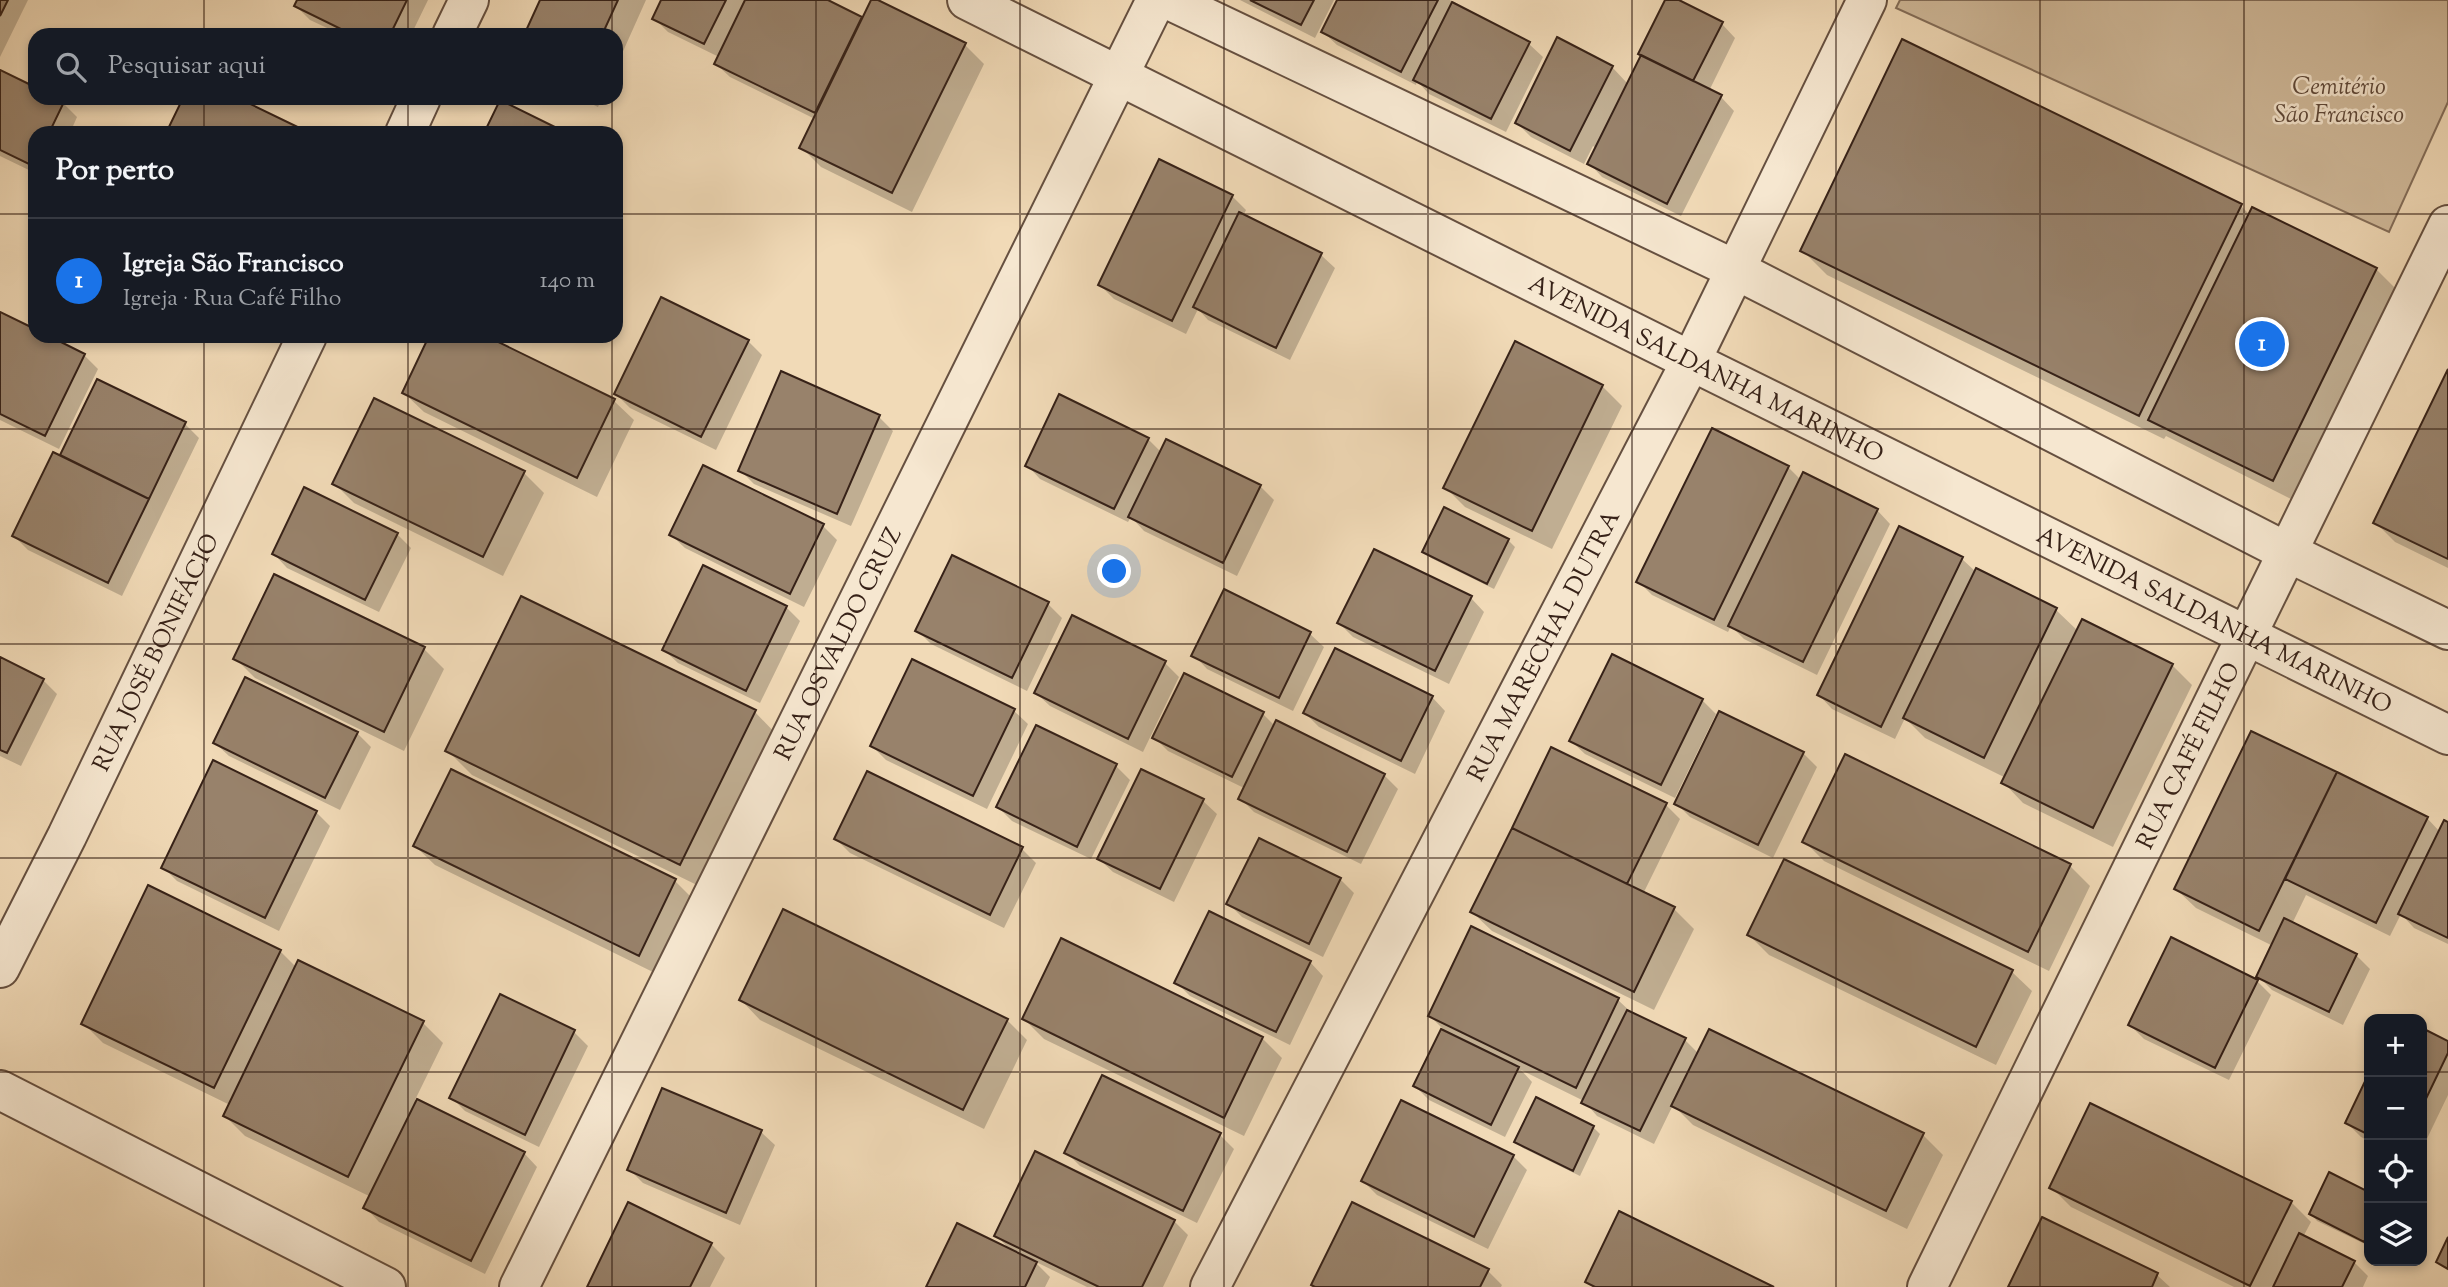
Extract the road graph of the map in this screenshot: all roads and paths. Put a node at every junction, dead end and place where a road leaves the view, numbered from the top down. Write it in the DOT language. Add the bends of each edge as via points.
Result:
graph roads {
  1 [pos="469,0"];
  2 [pos="967,0"];
  3 [pos="1156,0"];
  4 [pos="1168,0"];
  5 [pos="1867,0"];
  6 [pos="455,28"];
  7 [pos="1119,77"];
  8 [pos="419,105"];
  9 [pos="408,126"];
  10 [pos="2448,225"];
  11 [pos="1737,270"];
  12 [pos="304,343"];
  13 [pos="1691,361"];
  14 [pos="2288,553"];
  15 [pos="2448,630"];
  16 [pos="2246,635"];
  17 [pos="2448,735"];
  18 [pos="0,968"];
  19 [pos="0,1090"];
  20 [pos="386,1287"];
  21 [pos="519,1287"];
  22 [pos="1210,1287"];
  23 [pos="1927,1287"];
  1 -- 6 [label="street"];
  2 -- 7 [label="street, AVENIDA SALDANHA MARINHO"];
  3 -- 7 [label="street, RUA OSVALDO CRUZ"];
  4 -- 11 [label="street"];
  5 -- 11 [label="street, RUA MARECHAL DUTRA"];
  7 -- 13 [label="street, AVENIDA SALDANHA MARINHO"];
  7 -- 21 [label="street, RUA OSVALDO CRUZ"];
  8 -- 9 [label="street"];
  10 -- 14 [label="street, RUA CAFÉ FILHO"];
  11 -- 13 [label="street, RUA MARECHAL DUTRA"];
  11 -- 14 [label="street"];
  12 -- 18 [label="street, RUA JOSÉ BONIFÁCIO"];
  13 -- 16 [label="street, AVENIDA SALDANHA MARINHO"];
  13 -- 22 [label="street, RUA MARECHAL DUTRA"];
  14 -- 15 [label="street"];
  14 -- 16 [label="street, RUA CAFÉ FILHO"];
  16 -- 17 [label="street, AVENIDA SALDANHA MARINHO"];
  16 -- 23 [label="street, RUA CAFÉ FILHO"];
  19 -- 20 [label="street"];
}
